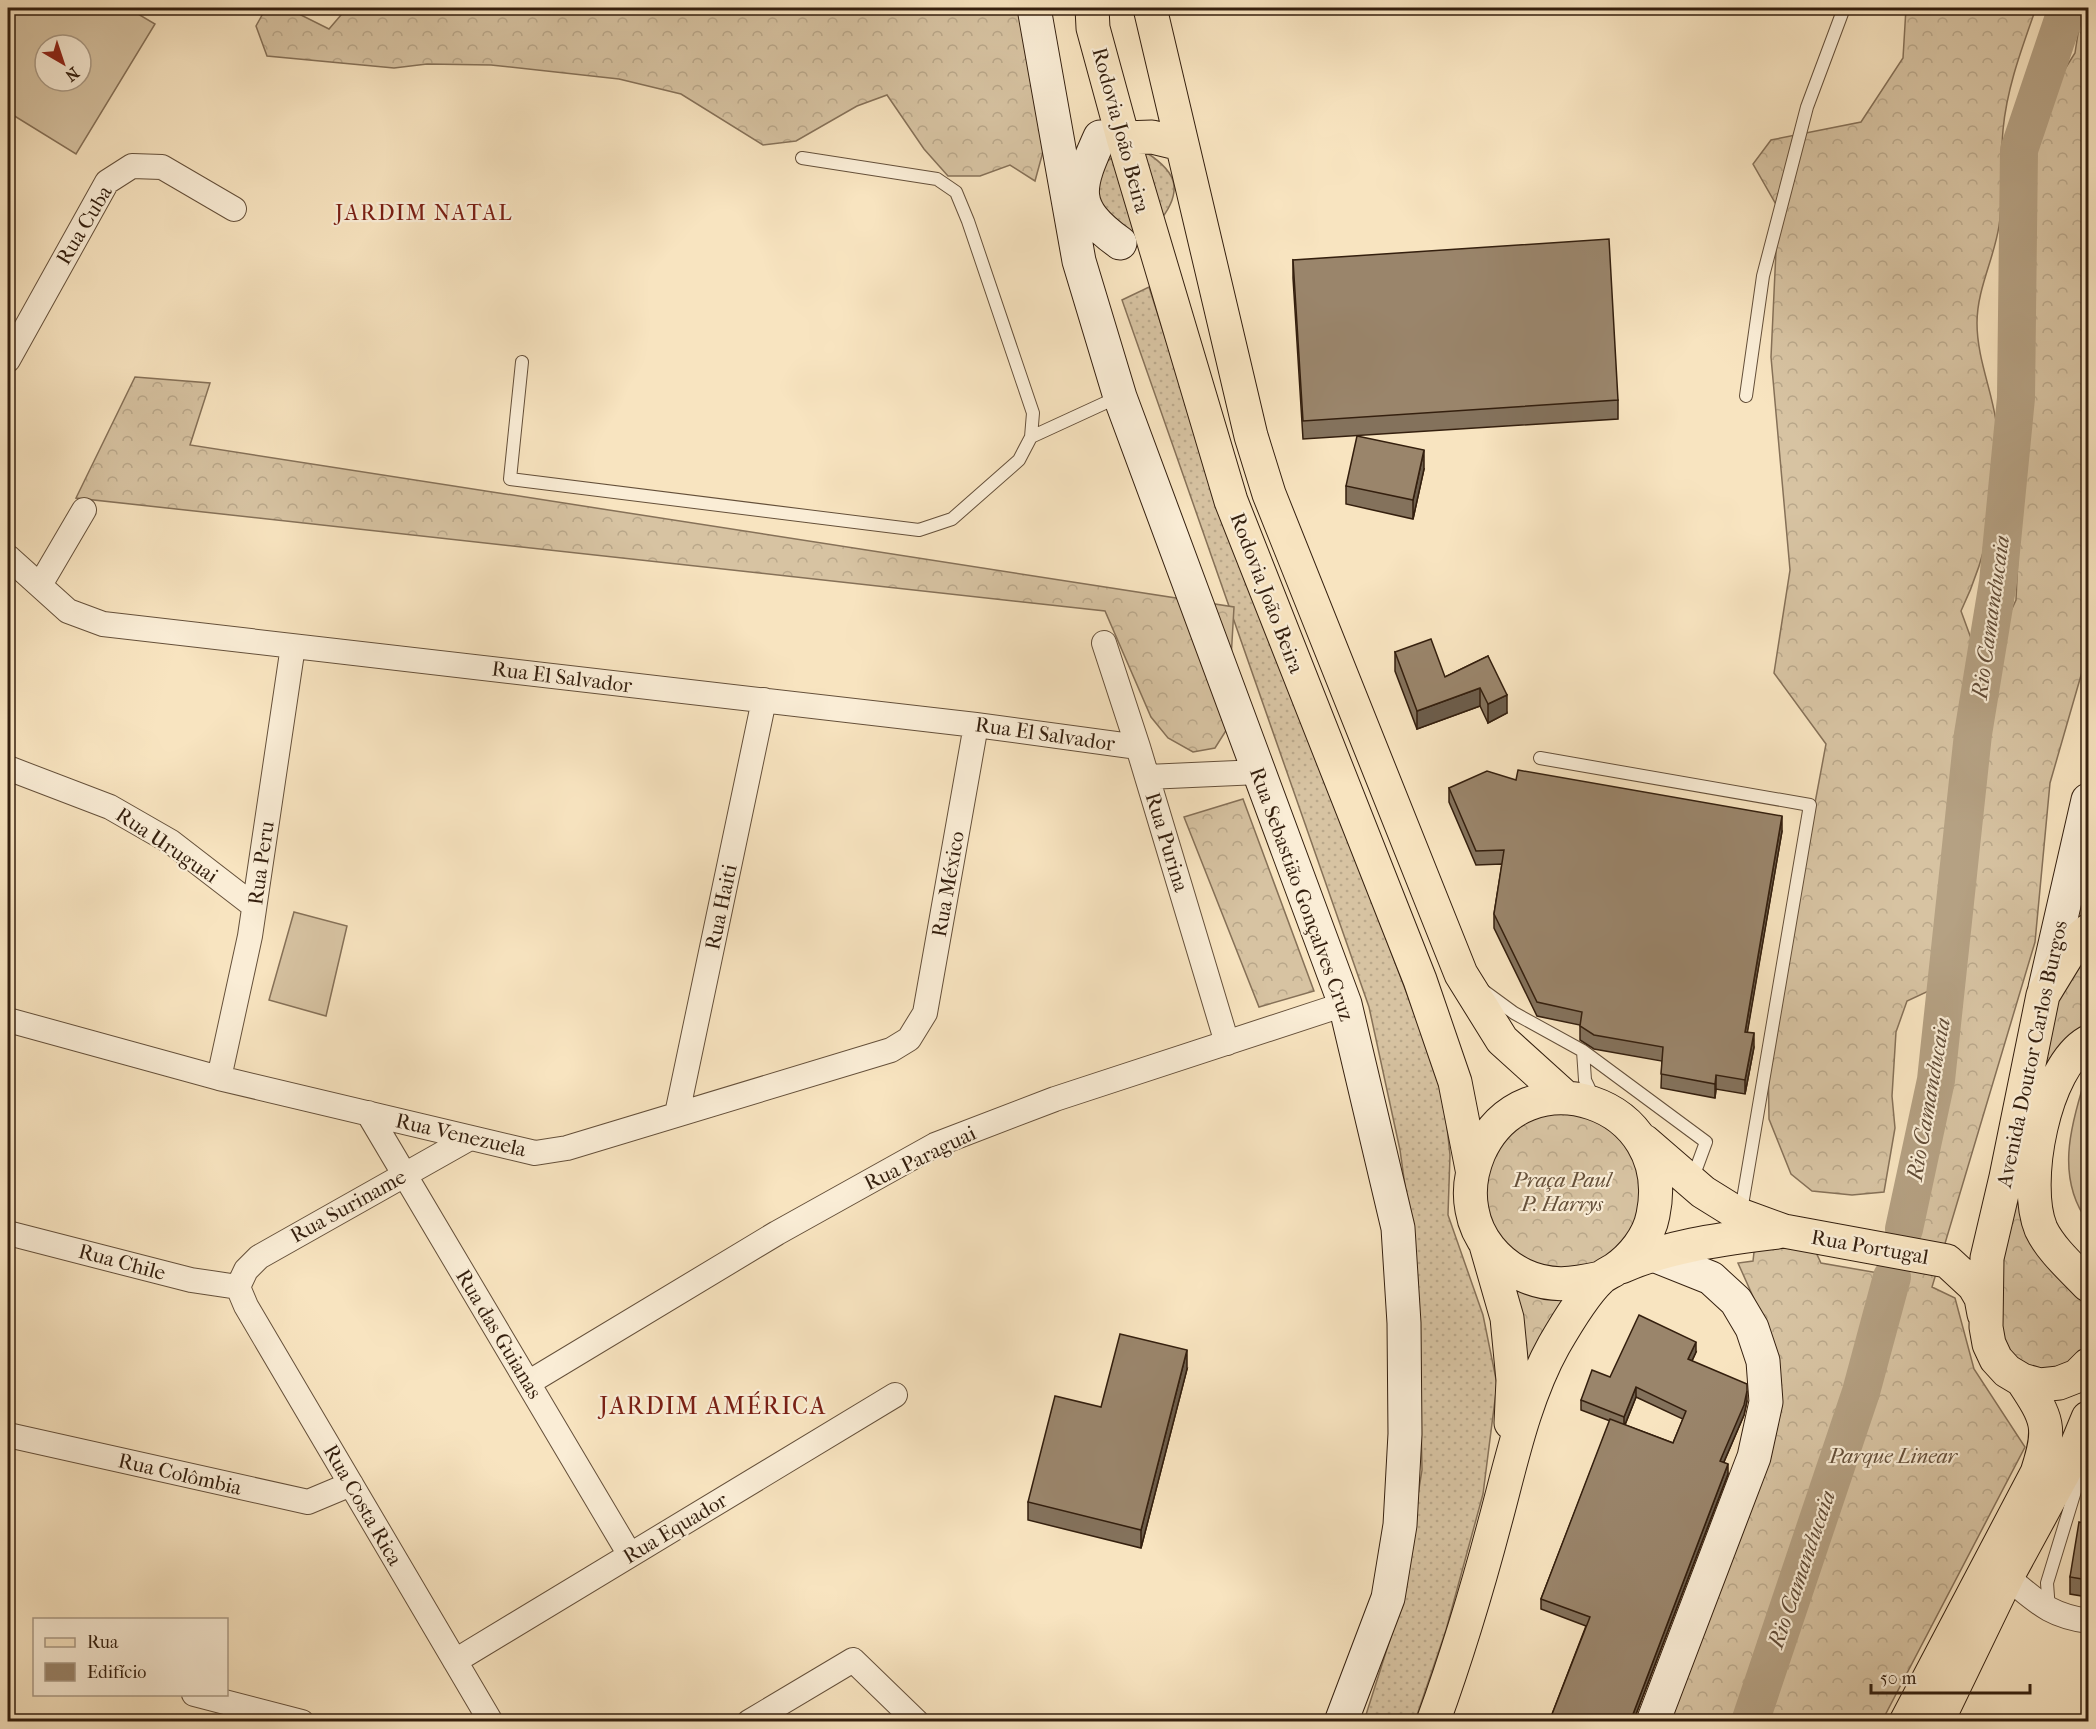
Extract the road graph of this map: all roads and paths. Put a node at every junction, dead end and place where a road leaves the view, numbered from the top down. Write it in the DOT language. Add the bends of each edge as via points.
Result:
graph roads {
  1 [pos="1034,8"];
  2 [pos="1150,8"];
  3 [pos="1844,8"];
  4 [pos="1093,18"];
  5 [pos="1056,129"];
  6 [pos="1112,138"];
  7 [pos="1181,144"];
  8 [pos="802,158"];
  9 [pos="1196,208"];
  10 [pos="234,209"];
  11 [pos="1135,239"];
  12 [pos="1079,261"];
  13 [pos="10,347"];
  14 [pos="522,362"];
  15 [pos="1746,396"];
  16 [pos="1120,397"];
  17 [pos="1031,437"];
  18 [pos="84,510"];
  19 [pos="8,557"];
  20 [pos="40,585"];
  21 [pos="1104,643"];
  22 [pos="293,646"];
  23 [pos="764,700"];
  24 [pos="976,725"];
  25 [pos="1138,747"];
  26 [pos="1540,758"];
  27 [pos="8,768"];
  28 [pos="1259,772"];
  29 [pos="1147,777"];
  30 [pos="2088,800"];
  31 [pos="2084,846"];
  32 [pos="254,906"];
  33 [pos="2088,932"];
  34 [pos="1461,974"];
  35 [pos="2043,995"];
  36 [pos="1345,1004"];
  37 [pos="8,1020"];
  38 [pos="909,1039"];
  39 [pos="2088,1041"];
  40 [pos="1227,1043"];
  41 [pos="1584,1051"];
  42 [pos="219,1078"];
  43 [pos="1581,1100"];
  44 [pos="369,1113"];
  45 [pos="677,1114"];
  46 [pos="470,1138"];
  47 [pos="1641,1138"];
  48 [pos="1472,1169"];
  49 [pos="405,1174"];
  50 [pos="1691,1182"];
  51 [pos="1740,1215"];
  52 [pos="8,1233"];
  53 [pos="1794,1233"];
  54 [pos="1992,1238"];
  55 [pos="2051,1244"];
  56 [pos="1486,1245"];
  57 [pos="1651,1254"];
  58 [pos="1943,1260"];
  59 [pos="1607,1274"];
  60 [pos="2088,1285"];
  61 [pos="238,1287"];
  62 [pos="1986,1328"];
  63 [pos="2088,1365"];
  64 [pos="2022,1380"];
  65 [pos="528,1383"];
  66 [pos="895,1395"];
  67 [pos="2088,1418"];
  68 [pos="8,1435"];
  69 [pos="2088,1448"];
  70 [pos="1510,1467"];
  71 [pos="351,1484"];
  72 [pos="630,1555"];
  73 [pos="2007,1577"];
  74 [pos="2049,1611"];
  75 [pos="2088,1621"];
  76 [pos="455,1660"];
  77 [pos="197,1696"];
  78 [pos="261,1717"];
  79 [pos="302,1722"];
  80 [pos="491,1722"];
  81 [pos="749,1722"];
  82 [pos="917,1722"];
  83 [pos="1341,1722"];
  84 [pos="1433,1722"];
  85 [pos="1653,1722"];
  86 [pos="1906,1722"];
  87 [pos="1937,1722"];
  1 -- 5 [label="street, Rua Sebastião Gonçalves Cruz"];
  2 -- 7 [label="main road, Rodovia João Beira"];
  3 -- 15 [label="lane" via="1807,107 1766,265"];
  4 -- 6 [label="main road, Rodovia João Beira"];
  5 -- 6 [label="street"];
  5 -- 12 [label="street, Rua Sebastião Gonçalves Cruz"];
  6 -- 7 [label="main road" via="1152,137"];
  6 -- 11 [label="main road, Rodovia João Beira"];
  6 -- 11 [label="street" via="1083,176 1083,206 1101,229"];
  7 -- 9 [label="main road, Rodovia João Beira"];
  8 -- 17 [label="lane" via="937,179 956,192 1033,413"];
  9 -- 11 [label="main road"];
  9 -- 34 [label="main road, Rodovia João Beira" via="1251,436 1269,494"];
  10 -- 13 [label="street, Rua Cuba" via="162,167 132,166 107,182"];
  11 -- 12 [label="street"];
  11 -- 48 [label="main road, Rodovia João Beira" via="1231,501 1424,991 1455,1082"];
  12 -- 16 [label="street, Rua Sebastião Gonçalves Cruz"];
  14 -- 17 [label="lane" via="510,480 919,530 951,519 1019,460"];
  16 -- 17 [label="lane"];
  16 -- 28 [label="street, Rua Sebastião Gonçalves Cruz"];
  18 -- 20 [label="street"];
  19 -- 20 [label="street, Rua El Salvador"];
  20 -- 22 [label="street, Rua El Salvador" via="68,611 103,624"];
  21 -- 25 [label="street, Rua Purina"];
  22 -- 23 [label="street, Rua El Salvador"];
  22 -- 32 [label="street, Rua Peru"];
  23 -- 24 [label="street, Rua El Salvador"];
  23 -- 45 [label="street, Rua Haiti"];
  24 -- 25 [label="street, Rua El Salvador"];
  24 -- 38 [label="street, Rua México" via="925,1013"];
  25 -- 29 [label="street, Rua Purina"];
  26 -- 51 [label="lane" via="1810,805"];
  27 -- 32 [label="street, Rua Uruguai" via="110,807 171,842"];
  28 -- 29 [label="street"];
  28 -- 36 [label="street, Rua Sebastião Gonçalves Cruz"];
  29 -- 40 [label="street, Rua Purina"];
  30 -- 31 [label="street, Avenida Doutor Carlos Burgos"];
  31 -- 35 [label="street, Avenida Doutor Carlos Burgos"];
  32 -- 42 [label="street, Rua Peru"];
  33 -- 35 [label="main road" via="2076,941"];
  34 -- 41 [label="lane" via="1514,1013"];
  34 -- 43 [label="main road, Rodovia João Beira" via="1502,1040"];
  35 -- 54 [label="main road, Avenida Doutor Carlos Burgos"];
  36 -- 40 [label="street, Rua Paraguai"];
  36 -- 83 [label="street, Rua Sebastião Gonçalves Cruz" via="1398,1228 1405,1434 1400,1525 1388,1598"];
  37 -- 42 [label="street, Rua Venezuela"];
  38 -- 45 [label="street, Rua Venezuela" via="891,1050"];
  39 -- 55 [label="main road, Avenida Doutor Carlos Burgos" via="2066,1062 2047,1099 2040,1131 2035,1196 2041,1228"];
  40 -- 65 [label="street, Rua Paraguai" via="1055,1099 935,1145 777,1233"];
  41 -- 43 [label="lane"];
  41 -- 50 [label="lane" via="1706,1142"];
  42 -- 44 [label="street, Rua Venezuela"];
  43 -- 47 [label="main road" via="1622,1117"];
  43 -- 48 [label="main road" via="1534,1102 1507,1117 1485,1140"];
  44 -- 46 [label="street, Rua Venezuela"];
  44 -- 49 [label="street, Rua das Guianas"];
  45 -- 46 [label="street, Rua Venezuela" via="567,1149 535,1153"];
  46 -- 49 [label="street, Rua Suriname"];
  47 -- 50 [label="main road, Rua Portugal"];
  47 -- 59 [label="main road" via="1654,1165 1657,1195 1651,1224 1637,1250"];
  48 -- 56 [label="main road" via="1469,1195 1474,1221"];
  49 -- 61 [label="street, Rua Suriname" via="259,1257 246,1270"];
  49 -- 65 [label="street, Rua das Guianas"];
  50 -- 51 [label="main road, Rua Portugal"];
  51 -- 53 [label="main road, Rua Portugal"];
  52 -- 61 [label="street, Rua Chile" via="191,1280"];
  53 -- 57 [label="main road, Rua Portugal" via="1729,1238"];
  53 -- 58 [label="main road, Rua Portugal"];
  54 -- 55 [label="main road"];
  54 -- 58 [label="main road"];
  54 -- 62 [label="main road, Avenida Doutor Carlos Burgos" via="1987,1258"];
  55 -- 60 [label="main road, Avenida Doutor Carlos Burgos"];
  56 -- 59 [label="main road" via="1509,1268 1537,1282 1569,1285"];
  56 -- 70 [label="main road" via="1507,1318 1513,1380"];
  57 -- 59 [label="main road, Rua Portugal"];
  57 -- 85 [label="street" via="1711,1278 1736,1302 1752,1328 1763,1361 1766,1402 1754,1457"];
  58 -- 62 [label="main road, Rua Portugal" via="1974,1286 1981,1298"];
  59 -- 70 [label="main road" via="1555,1344 1534,1387"];
  61 -- 71 [label="street, Rua Costa Rica"];
  62 -- 64 [label="main road" via="1996,1359"];
  63 -- 64 [label="main road" via="2077,1376 2059,1383 2040,1385"];
  64 -- 86 [label="main road" via="2039,1406 2047,1428 2043,1456"];
  65 -- 72 [label="street, Rua das Guianas"];
  66 -- 72 [label="street, Rua Equador"];
  67 -- 73 [label="main road" via="2072,1459"];
  68 -- 71 [label="street, Rua Colômbia" via="308,1502"];
  69 -- 74 [label="lane" via="2047,1583"];
  70 -- 84 [label="main road" via="1465,1632"];
  71 -- 76 [label="street, Rua Costa Rica"];
  72 -- 76 [label="street, Rua Equador"];
  73 -- 74 [label="street"];
  73 -- 87 [label="main road"];
  74 -- 75 [label="street"];
  76 -- 80 [label="street, Rua Costa Rica"];
  77 -- 78 [label="street"];
  78 -- 79 [label="street"];
  81 -- 82 [label="street" via="853,1660"];
}
